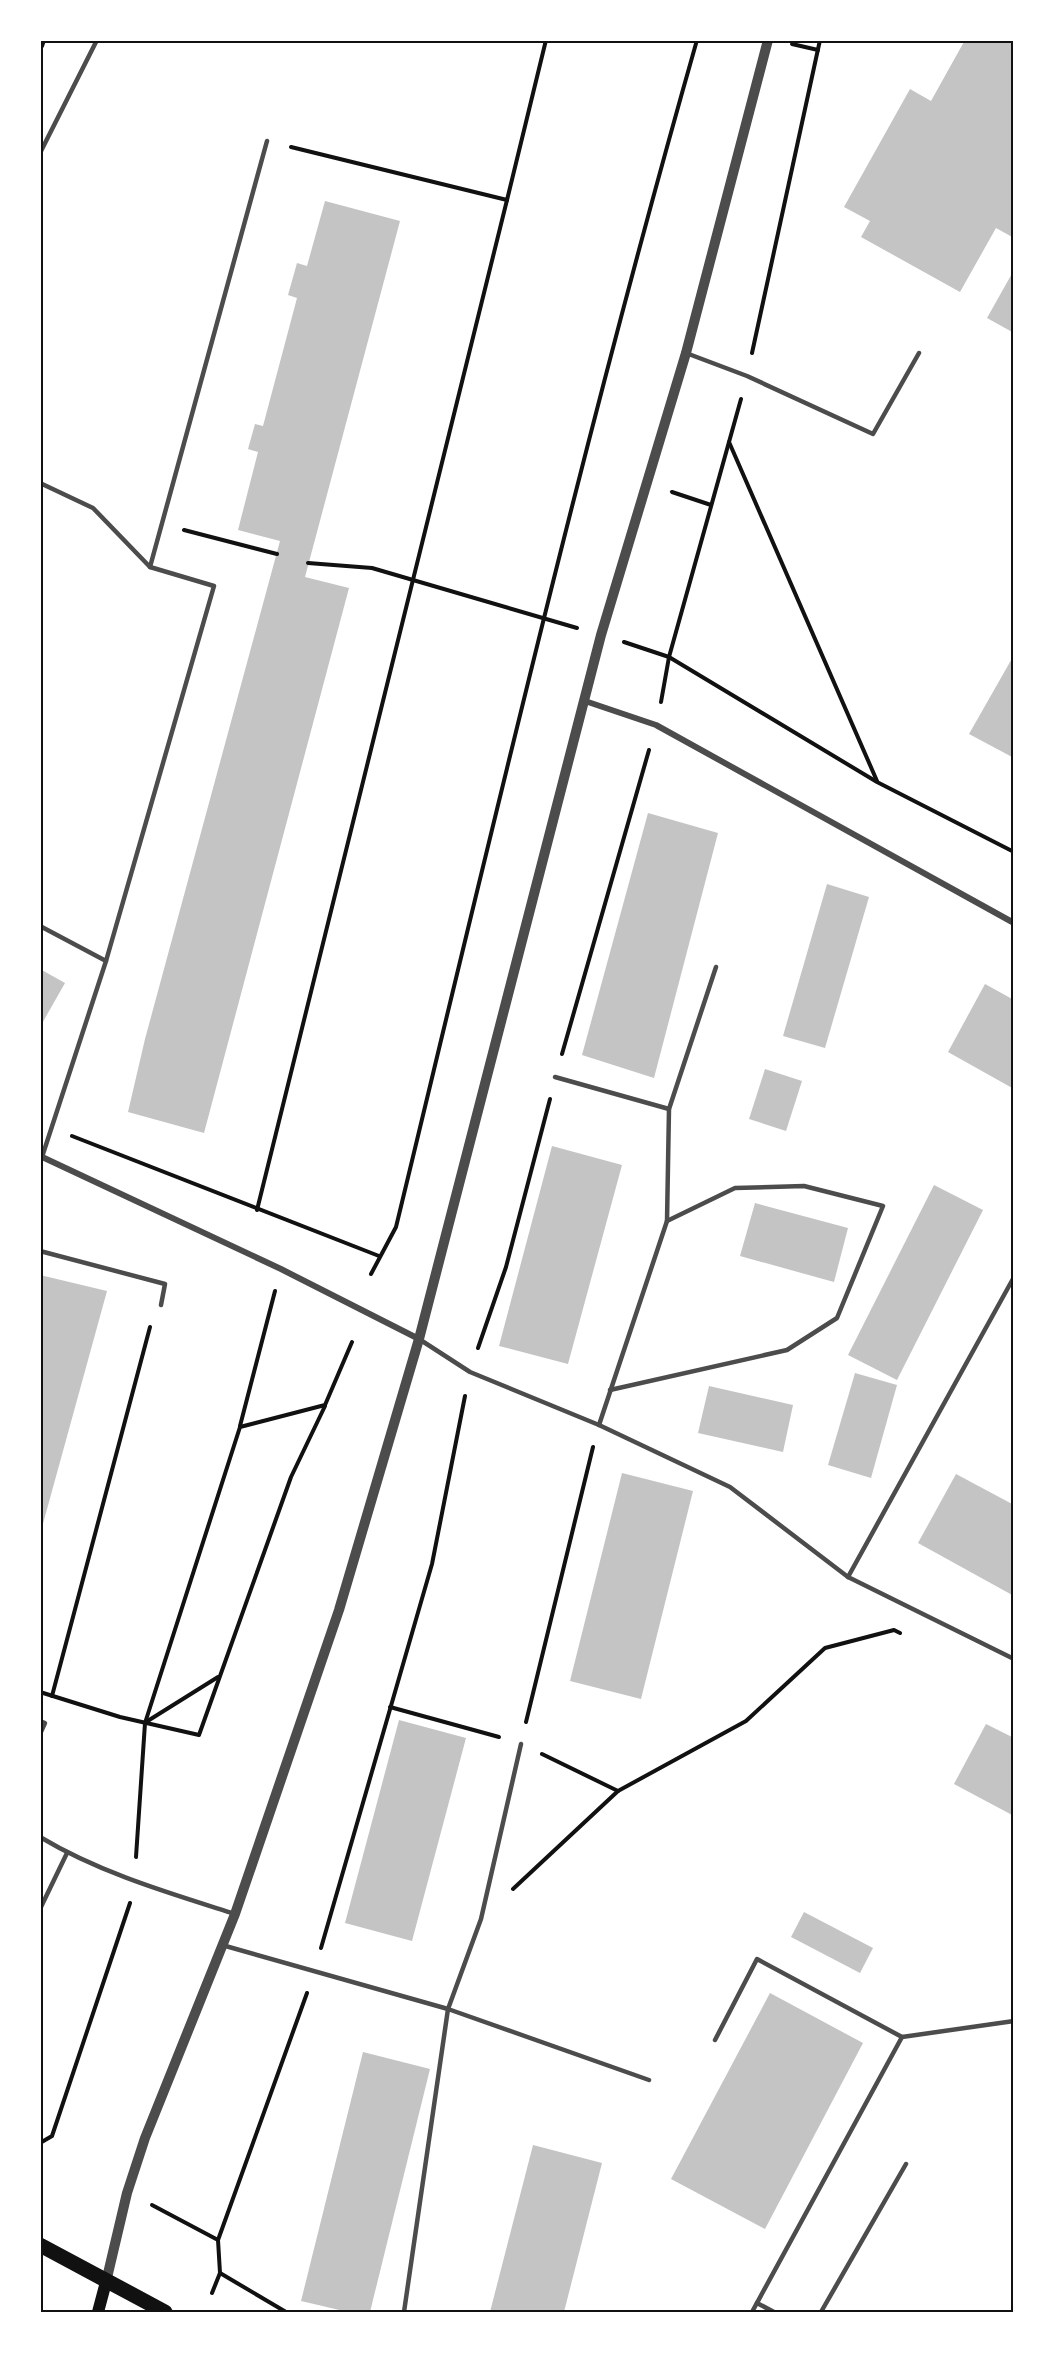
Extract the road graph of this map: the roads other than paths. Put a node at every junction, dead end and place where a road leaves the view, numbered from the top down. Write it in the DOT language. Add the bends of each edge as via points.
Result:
graph roads {
  1 [pos="97,40"];
  2 [pos="768,40"];
  3 [pos="267,141"];
  4 [pos="40,153"];
  5 [pos="686,353"];
  6 [pos="919,353"];
  7 [pos="40,483"];
  8 [pos="150,567"];
  9 [pos="585,701"];
  10 [pos="1014,923"];
  11 [pos="40,926"];
  12 [pos="106,961"];
  13 [pos="716,967"];
  14 [pos="555,1077"];
  15 [pos="669,1109"];
  16 [pos="41,1156"];
  17 [pos="667,1221"];
  18 [pos="40,1251"];
  19 [pos="1014,1277"];
  20 [pos="161,1305"];
  21 [pos="419,1339"];
  22 [pos="610,1390"];
  23 [pos="599,1425"];
  24 [pos="848,1577"];
  25 [pos="1014,1659"];
  26 [pos="40,1721"];
  27 [pos="40,1734"];
  28 [pos="521,1744"];
  29 [pos="40,1837"];
  30 [pos="67,1853"];
  31 [pos="40,1909"];
  32 [pos="235,1914"];
  33 [pos="222,1945"];
  34 [pos="448,2009"];
  35 [pos="1014,2021"];
  36 [pos="902,2037"];
  37 [pos="715,2040"];
  38 [pos="649,2080"];
  39 [pos="906,2164"];
  40 [pos="40,2245"];
  41 [pos="106,2282"];
  42 [pos="757,2303"];
  43 [pos="98,2313"];
  44 [pos="165,2313"];
  45 [pos="404,2313"];
  46 [pos="752,2313"];
  47 [pos="774,2313"];
  48 [pos="821,2313"];
  1 -- 4 [label="lane"];
  2 -- 5 [label="street"];
  3 -- 8 [label="lane"];
  5 -- 6 [label="lane" via="747,376 873,434"];
  5 -- 9 [label="street" via="601,635"];
  7 -- 8 [label="lane" via="93,508"];
  8 -- 12 [label="lane" via="214,586"];
  9 -- 10 [label="street" via="656,725"];
  9 -- 21 [label="street"];
  11 -- 12 [label="lane"];
  12 -- 16 [label="lane"];
  13 -- 15 [label="lane"];
  14 -- 15 [label="lane"];
  15 -- 17 [label="lane"];
  16 -- 21 [label="street"];
  17 -- 22 [label="lane"];
  17 -- 22 [label="lane" via="735,1188 804,1186 883,1206 837,1318 787,1350"];
  18 -- 20 [label="lane" via="165,1284"];
  19 -- 24 [label="lane"];
  21 -- 23 [label="lane" via="470,1372"];
  21 -- 32 [label="street" via="339,1610"];
  22 -- 23 [label="lane"];
  23 -- 24 [label="lane" via="730,1487"];
  24 -- 25 [label="lane"];
  26 -- 27 [label="lane" via="45,1723"];
  28 -- 34 [label="lane" via="481,1919"];
  29 -- 30 [label="lane"];
  30 -- 31 [label="lane"];
  30 -- 32 [label="lane" via="134,1881"];
  32 -- 33 [label="street"];
  33 -- 34 [label="lane"];
  33 -- 41 [label="street" via="145,2138"];
  34 -- 38 [label="lane"];
  34 -- 45 [label="lane"];
  35 -- 36 [label="lane"];
  36 -- 37 [label="lane" via="757,1959"];
  36 -- 42 [label="lane"];
  39 -- 48 [label="lane"];
  40 -- 41 [label="main road"];
  41 -- 43 [label="main road"];
  41 -- 44 [label="main road"];
  42 -- 46 [label="lane"];
  42 -- 47 [label="lane"];
}
